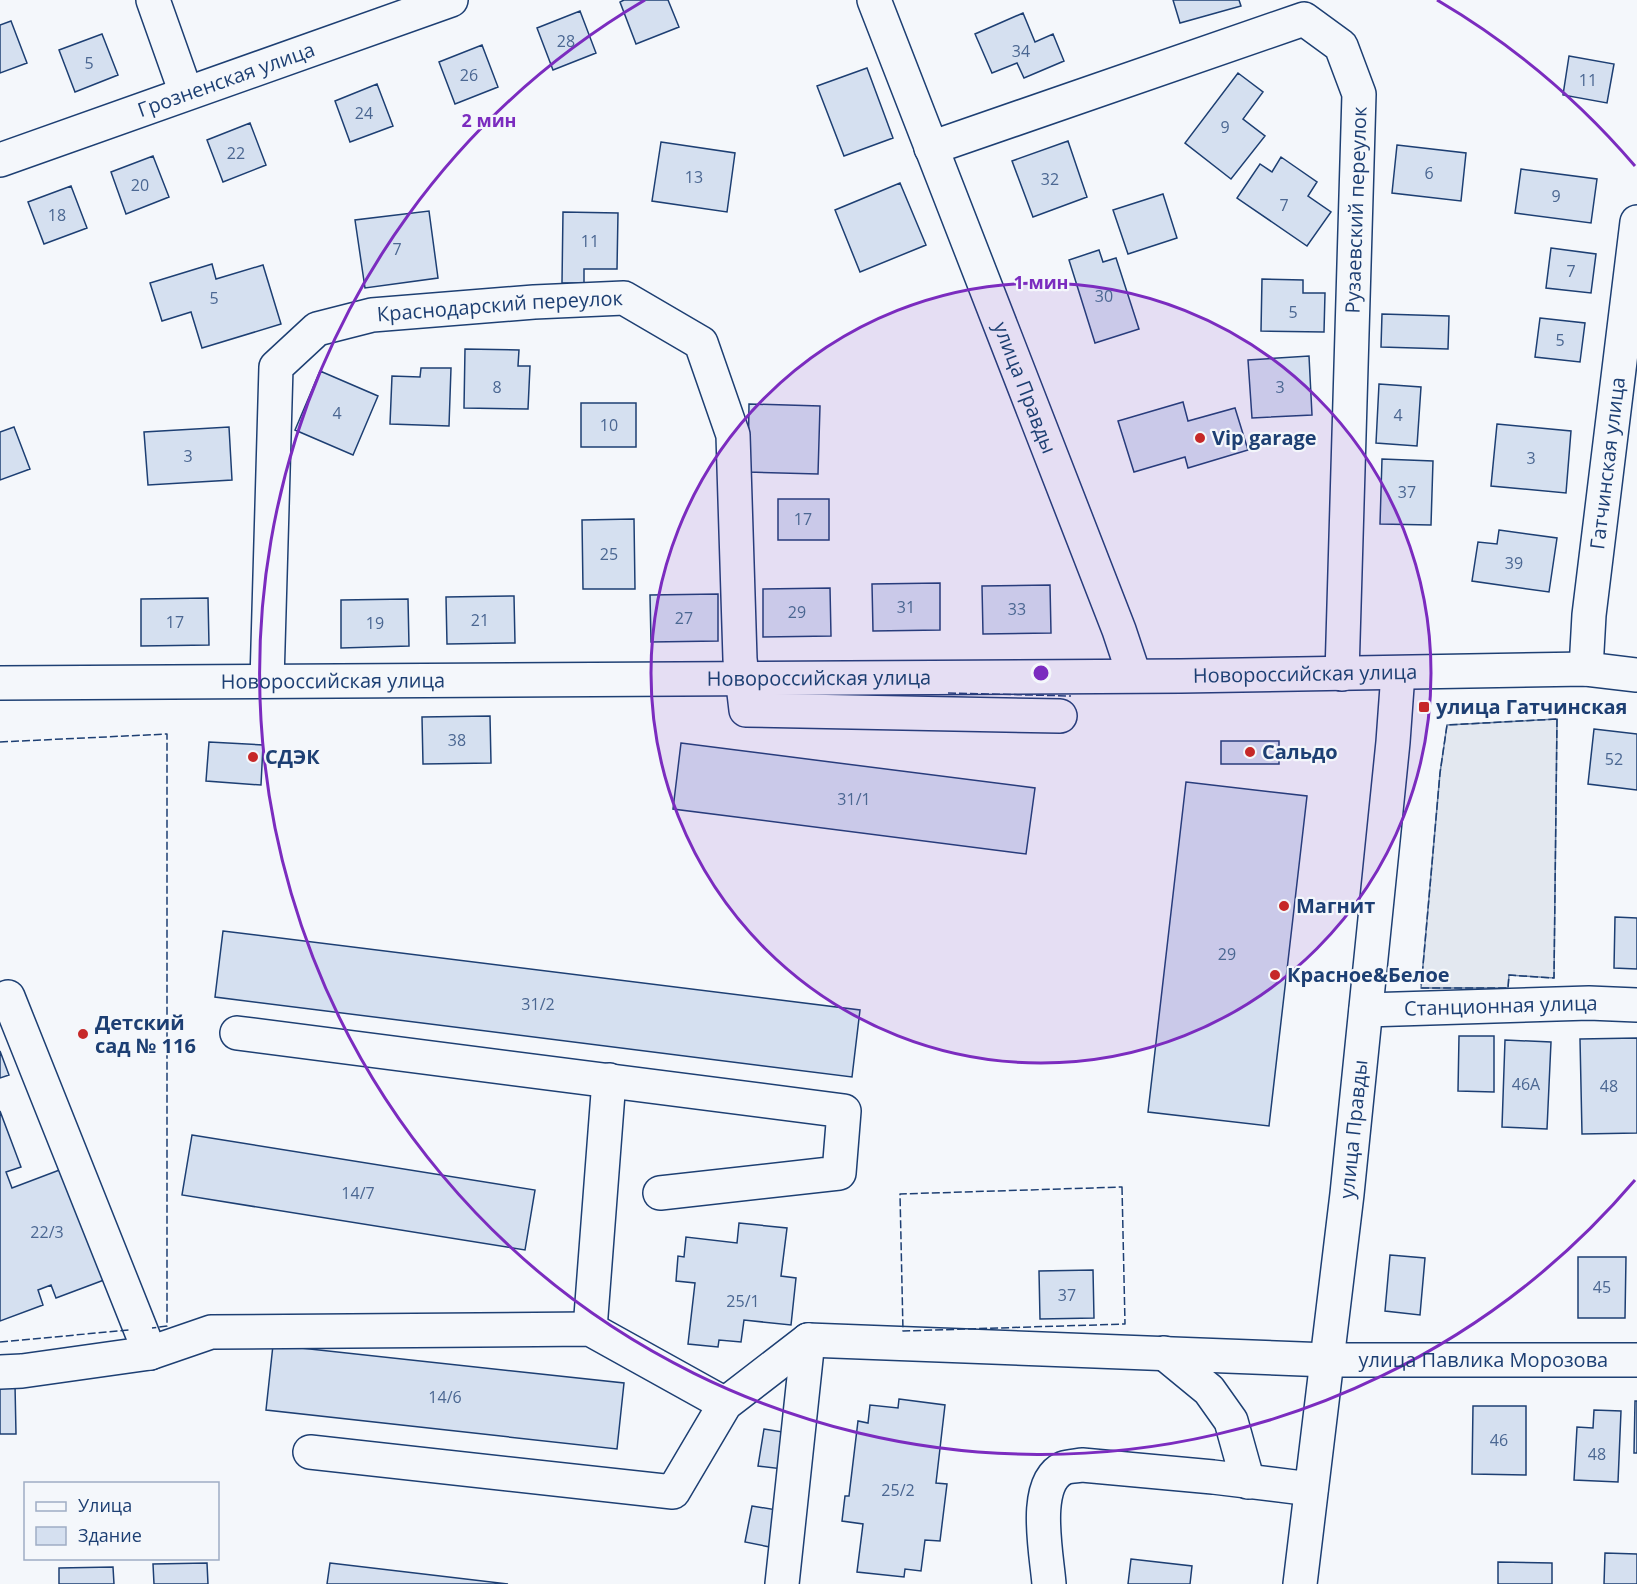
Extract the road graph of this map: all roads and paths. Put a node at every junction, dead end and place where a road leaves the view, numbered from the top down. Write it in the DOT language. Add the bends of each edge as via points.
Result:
graph roads {
  1 [pos="153,0"];
  2 [pos="451,0"];
  3 [pos="874,0"];
  4 [pos="186,93"];
  5 [pos="931,148"];
  6 [pos="0,160"];
  7 [pos="1637,222"];
  8 [pos="1586,669"];
  9 [pos="1398,673"];
  10 [pos="1342,674"];
  11 [pos="1134,675"];
  12 [pos="1637,675"];
  13 [pos="1,678"];
  14 [pos="742,678"];
  15 [pos="267,681"];
  16 [pos="1060,716"];
  17 [pos="0,1000"];
  18 [pos="1637,1005"];
  19 [pos="1366,1010"];
  20 [pos="237,1033"];
  21 [pos="609,1080"];
  22 [pos="660,1193"];
  23 [pos="590,1329"];
  24 [pos="808,1340"];
  25 [pos="150,1353"];
  26 [pos="1164,1353"];
  27 [pos="1328,1359"];
  28 [pos="1637,1360"];
  29 [pos="0,1372"];
  30 [pos="725,1404"];
  31 [pos="310,1452"];
  32 [pos="1248,1482"];
  33 [pos="1311,1489"];
  34 [pos="782,1584"];
  35 [pos="1049,1584"];
  36 [pos="1300,1584"];
  1 -- 4 [label="street"];
  2 -- 4 [label="street, Грозненская улица"];
  3 -- 5 [label="street, улица Правды"];
  4 -- 6 [label="street, Грозненская улица"];
  5 -- 10 [label="street, Рузаевский переулок" via="1304,19 1341,46 1359,94"];
  5 -- 11 [label="street, улица Правды"];
  7 -- 8 [label="street, Гатчинская улица" via="1590,603"];
  8 -- 9 [label="street, Новороссийская улица"];
  8 -- 12 [label="street, Новороссийская улица"];
  9 -- 10 [label="street, Новороссийская улица"];
  9 -- 19 [label="street, улица Правды"];
  10 -- 11 [label="street, Новороссийская улица"];
  11 -- 14 [label="street, Новороссийская улица"];
  13 -- 15 [label="street, Новороссийская улица"];
  14 -- 15 [label="street, Новороссийская улица"];
  14 -- 15 [label="street, Краснодарский переулок" via="733,435 701,343 624,298 372,315 316,329 276,367"];
  14 -- 16 [label="street, Краснодарский переулок" via="746,710"];
  17 -- 25 [label="street" via="8,997"];
  18 -- 19 [label="street, Станционная улица"];
  19 -- 27 [label="street, улица Правды"];
  20 -- 21 [label="street"];
  21 -- 22 [label="street" via="844,1111 839,1173"];
  21 -- 23 [label="street"];
  23 -- 25 [label="street" via="211,1332"];
  23 -- 30 [label="street"];
  24 -- 26 [label="street, улица Павлика Морозова"];
  24 -- 30 [label="street"];
  24 -- 34 [label="street"];
  25 -- 29 [label="street"];
  26 -- 27 [label="street, улица Павлика Морозова"];
  26 -- 32 [label="street" via="1209,1390 1231,1421"];
  27 -- 28 [label="street, улица Павлика Морозова"];
  27 -- 33 [label="street, улица Правды"];
  30 -- 31 [label="street" via="674,1492"];
  32 -- 33 [label="street"];
  32 -- 35 [label="street" via="1082,1465 1065,1468 1048,1485 1043,1508"];
  33 -- 36 [label="street, улица Правды"];
}
